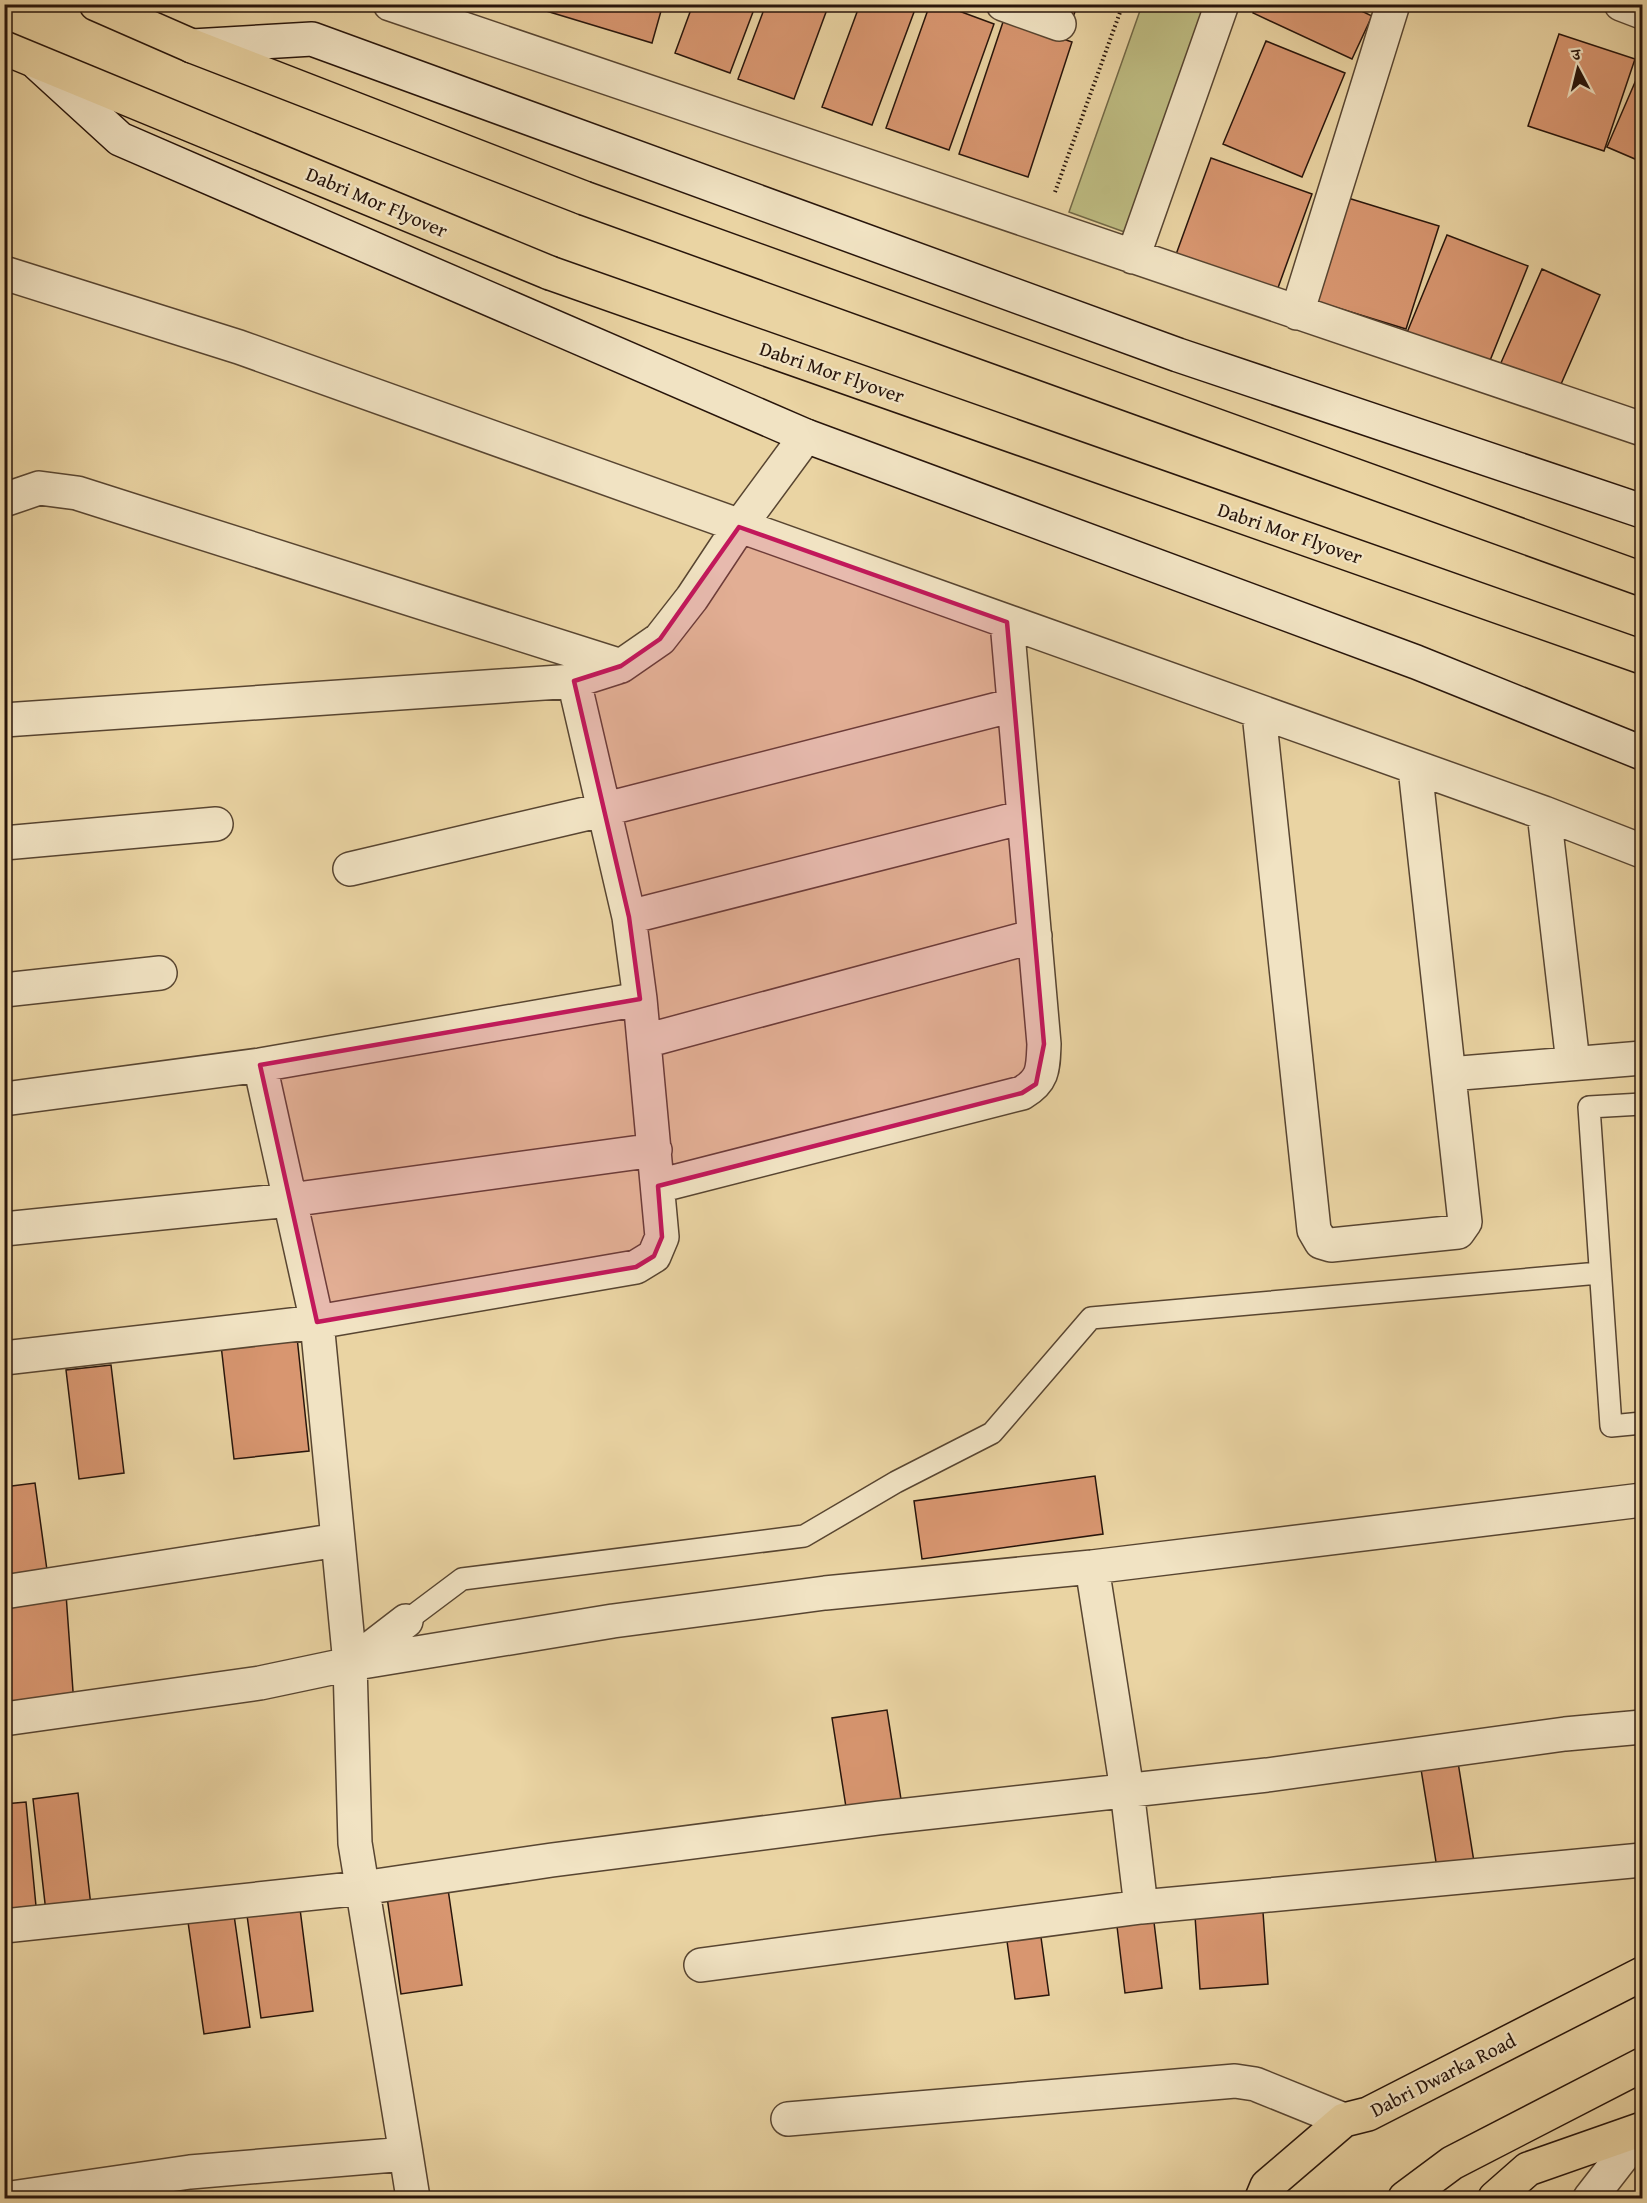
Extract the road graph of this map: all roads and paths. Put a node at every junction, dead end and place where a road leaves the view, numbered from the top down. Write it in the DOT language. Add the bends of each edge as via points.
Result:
graph roads {
  1 [pos="96,4"];
  2 [pos="390,4"];
  3 [pos="1003,4"];
  4 [pos="1123,4"];
  5 [pos="1222,4"];
  6 [pos="1393,4"];
  7 [pos="1621,4"];
  8 [pos="1642,12"];
  9 [pos="1059,24"];
  10 [pos="192,46"];
  11 [pos="18,53"];
  12 [pos="1042,226"];
  13 [pos="1133,257"];
  14 [pos="4,273"];
  15 [pos="1297,312"];
  16 [pos="1642,429"];
  17 [pos="806,436"];
  18 [pos="4,500"];
  19 [pos="1642,511"];
  20 [pos="738,526"];
  21 [pos="1642,579"];
  22 [pos="1007,622"];
  23 [pos="1642,657"];
  24 [pos="621,666"];
  25 [pos="574,681"];
  26 [pos="1014,705"];
  27 [pos="1259,712"];
  28 [pos="4,720"];
  29 [pos="1642,753"];
  30 [pos="1415,768"];
  31 [pos="602,810"];
  32 [pos="1544,813"];
  33 [pos="1024,817"];
  34 [pos="216,824"];
  35 [pos="4,843"];
  36 [pos="1642,851"];
  37 [pos="350,869"];
  38 [pos="630,917"];
  39 [pos="1035,936"];
  40 [pos="160,972"];
  41 [pos="4,990"];
  42 [pos="640,999"];
  43 [pos="645,1041"];
  44 [pos="1642,1058"];
  45 [pos="1573,1064"];
  46 [pos="260,1065"];
  47 [pos="1449,1074"];
  48 [pos="4,1099"];
  49 [pos="1642,1104"];
  50 [pos="655,1150"];
  51 [pos="658,1186"];
  52 [pos="290,1200"];
  53 [pos="4,1229"];
  54 [pos="1599,1272"];
  55 [pos="317,1322"];
  56 [pos="4,1358"];
  57 [pos="1642,1423"];
  58 [pos="1642,1500"];
  59 [pos="338,1540"];
  60 [pos="1092,1567"];
  61 [pos="4,1592"];
  62 [pos="406,1621"];
  63 [pos="350,1664"];
  64 [pos="4,1719"];
  65 [pos="1642,1727"];
  66 [pos="1127,1790"];
  67 [pos="1642,1860"];
  68 [pos="362,1888"];
  69 [pos="1141,1907"];
  70 [pos="4,1926"];
  71 [pos="701,1965"];
  72 [pos="1642,1974"];
  73 [pos="1642,2065"];
  74 [pos="788,2119"];
  75 [pos="1344,2120"];
  76 [pos="1642,2130"];
  77 [pos="406,2154"];
  78 [pos="12,2199"];
  79 [pos="413,2199"];
  80 [pos="1262,2199"];
  81 [pos="1405,2199"];
  82 [pos="1495,2199"];
  83 [pos="1590,2199"];
  1 -- 10 [label="main road"];
  2 -- 12 [label="street"];
  3 -- 9 [label="street"];
  4 -- 12 [label="path"];
  5 -- 13 [label="street"];
  6 -- 15 [label="street"];
  7 -- 8 [label="street"];
  10 -- 19 [label="street" via="312,39 1178,355"];
  10 -- 21 [label="main road, bridge" via="584,198"];
  11 -- 17 [label="street" via="120,139"];
  11 -- 23 [label="main road, Dabri Mor Flyover, bridge" via="550,273"];
  12 -- 13 [label="street"];
  13 -- 15 [label="street"];
  14 -- 20 [label="street" via="239,346"];
  15 -- 16 [label="street"];
  17 -- 20 [label="street"];
  17 -- 29 [label="street" via="1416,662"];
  18 -- 24 [label="street" via="39,488 77,493"];
  20 -- 22 [label="street"];
  20 -- 24 [label="street" via="692,598 660,639"];
  22 -- 26 [label="street"];
  22 -- 27 [label="street"];
  24 -- 25 [label="street"];
  25 -- 28 [label="street"];
  25 -- 31 [label="street"];
  26 -- 31 [label="street"];
  26 -- 33 [label="street"];
  27 -- 30 [label="street"];
  27 -- 47 [label="street" via="1314,1230 1321,1242 1331,1245 1458,1232 1462,1228 1465,1221"];
  30 -- 32 [label="street"];
  30 -- 47 [label="street"];
  31 -- 37 [label="street"];
  31 -- 38 [label="street"];
  32 -- 36 [label="street"];
  32 -- 45 [label="street"];
  33 -- 38 [label="street"];
  33 -- 39 [label="street"];
  34 -- 35 [label="street"];
  38 -- 42 [label="street"];
  39 -- 43 [label="street"];
  39 -- 51 [label="street" via="1044,1044 1036,1084 1022,1093"];
  40 -- 41 [label="street"];
  42 -- 43 [label="street"];
  42 -- 46 [label="street"];
  43 -- 50 [label="street"];
  44 -- 45 [label="street"];
  45 -- 47 [label="street"];
  46 -- 48 [label="street"];
  46 -- 52 [label="street"];
  49 -- 54 [label="lane" via="1589,1107"];
  50 -- 51 [label="street"];
  50 -- 52 [label="street"];
  51 -- 55 [label="street" via="662,1237 654,1256 636,1267"];
  52 -- 53 [label="street"];
  52 -- 55 [label="street"];
  54 -- 57 [label="lane" via="1611,1426"];
  54 -- 62 [label="lane" via="1091,1318 992,1433 896,1482 804,1536 462,1579"];
  55 -- 56 [label="street"];
  55 -- 59 [label="street"];
  58 -- 60 [label="street"];
  59 -- 61 [label="street"];
  59 -- 63 [label="street"];
  60 -- 63 [label="street" via="801,1596 613,1621"];
  60 -- 66 [label="street"];
  62 -- 63 [label="street"];
  63 -- 64 [label="street" via="260,1683"];
  63 -- 68 [label="street" via="355,1843"];
  65 -- 66 [label="street"];
  66 -- 68 [label="street" via="879,1818"];
  66 -- 69 [label="street"];
  67 -- 69 [label="street"];
  68 -- 70 [label="street"];
  68 -- 77 [label="street"];
  69 -- 71 [label="street"];
  72 -- 75 [label="main road, Dabri Dwarka Road" via="1368,2114"];
  73 -- 81 [label="main road" via="1452,2163"];
  74 -- 75 [label="street" via="1234,2081 1255,2084"];
  75 -- 80 [label="main road, Dabri Dwarka Road" via="1267,2186"];
  76 -- 82 [label="main road" via="1528,2169"];
  76 -- 83 [label="street"];
  77 -- 78 [label="street" via="190,2172"];
  77 -- 79 [label="street"];
}
